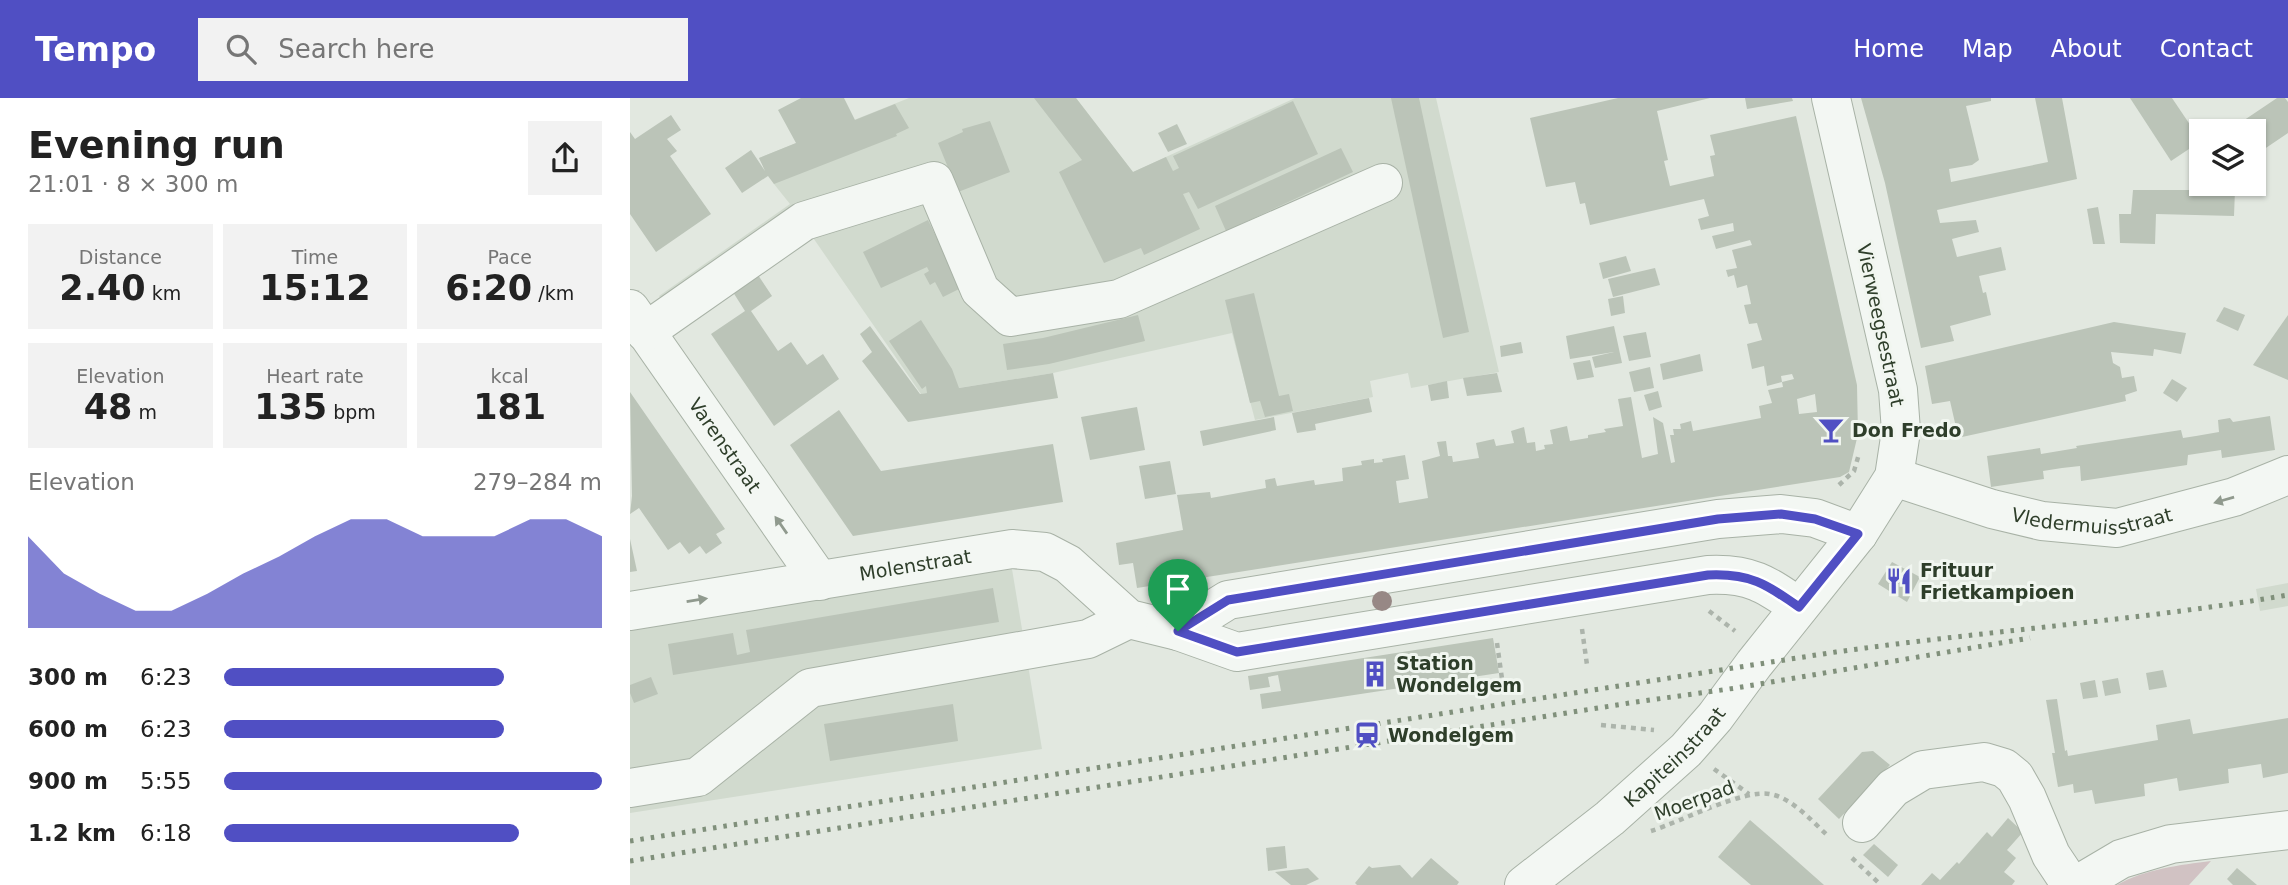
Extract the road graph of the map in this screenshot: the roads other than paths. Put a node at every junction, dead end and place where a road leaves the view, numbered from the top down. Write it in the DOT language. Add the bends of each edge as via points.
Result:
graph roads {
  1 [pos="1831,98"];
  2 [pos="1383,183"];
  3 [pos="638,320"];
  4 [pos="2288,475"];
  5 [pos="1894,477"];
  6 [pos="1858,534"];
  7 [pos="820,581"];
  8 [pos="1799,607"];
  9 [pos="630,611"];
  10 [pos="1129,620"];
  11 [pos="1178,631"];
  12 [pos="630,788"];
  13 [pos="2288,830"];
  14 [pos="1846,838"];
  15 [pos="1524,885"];
  16 [pos="2071,885"];
  17 [pos="2077,885"];
  1 -- 5 [label="street, Vierweegsestraat" via="1898,390 1901,431"];
  2 -- 3 [label="street" via="1119,299 1010,317 980,290 934,181 804,221"];
  7 -- 3 [label="street, Varenstraat, one-way"];
  4 -- 5 [label="street, Vledermuisstraat, one-way" via="2234,498 2117,528 2042,521"];
  5 -- 6 [label="street, Vierweegsestraat"];
  6 -- 8 [label="street, Vierweegsestraat"];
  6 -- 11 [label="street" via="1815,519 1781,514 1718,519 1228,600"];
  9 -- 7 [label="street, Molenstraat, one-way"];
  7 -- 10 [label="street, Molenstraat" via="1013,549 1045,552 1068,564"];
  8 -- 11 [label="street, Molenstraat" via="1768,586 1734,574 1708,575 1237,652"];
  8 -- 15 [label="street, Kapiteinstraat" via="1693,742 1610,818"];
  10 -- 11 [label="street, Molenstraat"];
  10 -- 12 [label="street" via="1088,639 810,688 698,777"];
  13 -- 17 [label="street" via="2171,844 2121,859"];
  14 -- 16 [label="street" via="1893,788 1923,770 1984,762 2015,777 2051,855"];
}
